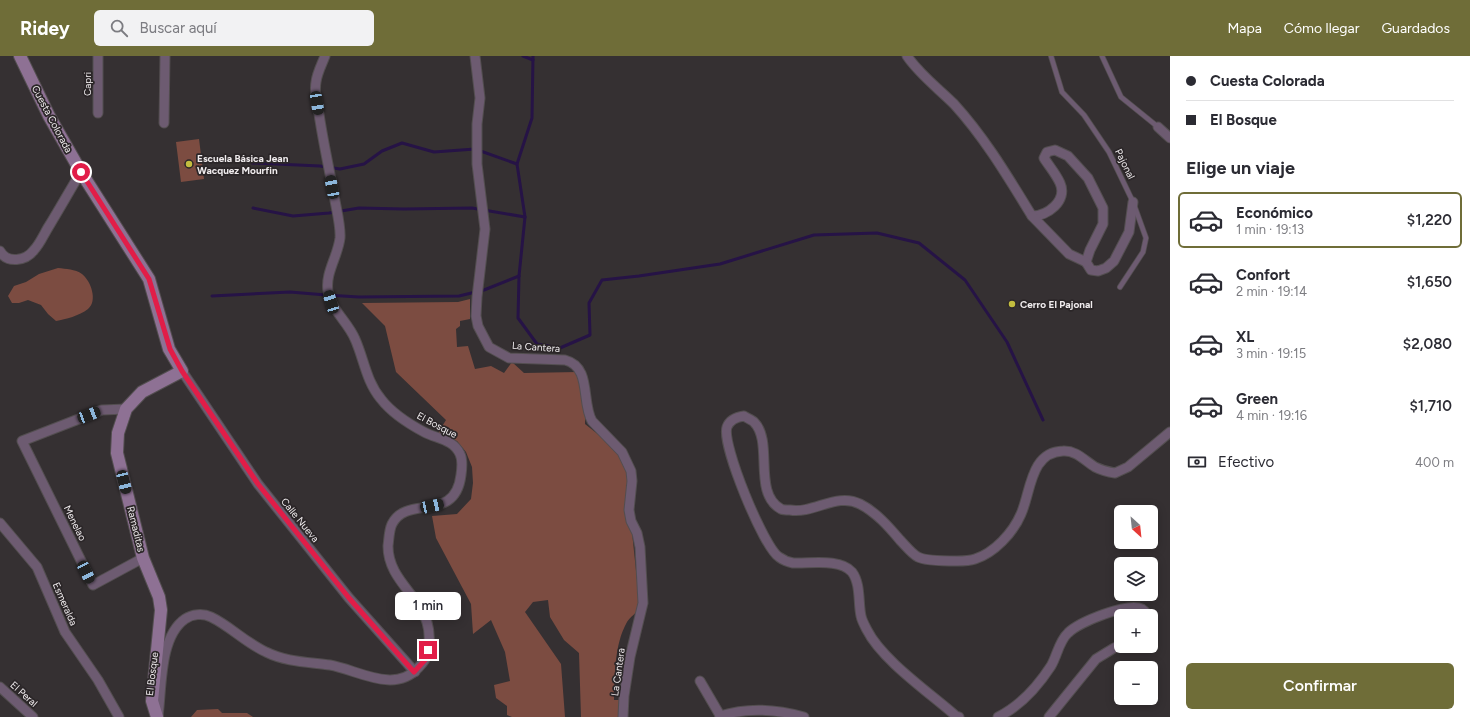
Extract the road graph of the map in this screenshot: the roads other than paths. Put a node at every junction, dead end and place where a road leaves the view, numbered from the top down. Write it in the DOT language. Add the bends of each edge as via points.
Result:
graph roads {
  1 [pos="20,56"];
  2 [pos="98,56"];
  3 [pos="165,56"];
  4 [pos="326,56"];
  5 [pos="475,56"];
  6 [pos="907,56"];
  7 [pos="1051,56"];
  8 [pos="1102,56"];
  9 [pos="98,112"];
  10 [pos="164,123"];
  11 [pos="1158,127"];
  12 [pos="1170,138"];
  13 [pos="81,172"];
  14 [pos="1133,202"];
  15 [pos="1032,216"];
  16 [pos="0,251"];
  17 [pos="1086,262"];
  18 [pos="1120,287"];
  19 [pos="182,371"];
  20 [pos="126,409"];
  21 [pos="1170,432"];
  22 [pos="0,523"];
  23 [pos="143,558"];
  24 [pos="1130,609"];
  25 [pos="1140,609"];
  26 [pos="1114,612"];
  27 [pos="1114,648"];
  28 [pos="414,672"];
  29 [pos="700,681"];
  30 [pos="0,688"];
  31 [pos="721,716"];
  32 [pos="33,717"];
  33 [pos="119,717"];
  34 [pos="157,717"];
  35 [pos="623,717"];
  36 [pos="804,717"];
  37 [pos="959,717"];
  38 [pos="998,717"];
  39 [pos="1049,717"];
  1 -- 13 [label="street, Cuesta Colorada" via="49,116"];
  2 -- 9 [label="street, Capri"];
  3 -- 10 [label="street"];
  4 -- 28 [label="street, El Bosque" via="316,81 317,103 340,239 327,289 331,302 355,338 372,387 382,401 425,433 454,445 461,455 463,466 460,487 452,498 442,504 406,512 397,517 391,526 388,555 396,575 421,608 427,623 428,650 425,660"];
  5 -- 35 [label="street, La Cantera" via="480,98 477,164 485,229 477,297 478,326 489,347 508,358 565,360 577,367 582,377 588,415 622,452 631,471 629,510 640,547 643,603 630,657"];
  6 -- 15 [label="street" via="954,104 994,153"];
  7 -- 14 [label="lane, Pajonal" via="1062,92 1084,115 1109,152"];
  8 -- 11 [label="lane" via="1121,97"];
  11 -- 12 [label="street"];
  13 -- 16 [label="street" via="35,250 22,259 15,260 9,259"];
  13 -- 19 [label="street, Cuesta Colorada" via="149,279 170,349"];
  14 -- 17 [label="street" via="1129,232 1114,261 1098,271 1090,270"];
  14 -- 18 [label="lane, Pajonal" via="1146,238 1143,252"];
  15 -- 17 [label="street" via="1068,254"];
  15 -- 17 [label="street" via="1040,216 1055,207 1062,194 1060,184 1044,158 1047,152 1055,150 1068,156 1088,178 1103,208 1103,224"];
  19 -- 20 [label="street, Ramaditas" via="142,392"];
  19 -- 28 [label="street, Calle Nueva" via="258,484 349,598"];
  20 -- 23 [label="street, Ramaditas" via="118,432 117,452"];
  20 -- 23 [label="street, Menelao" via="102,410 22,441 93,585"];
  21 -- 37 [label="street" via="1128,468 1115,473 1095,466 1079,455 1064,451 1048,455 1036,468 1021,514 1007,536 992,551 973,560 947,561 918,557 860,503 848,500 796,511 782,509 772,501 766,486 762,434 754,422 744,416 734,418 730,422 727,428 728,447 737,475 766,541 777,556 792,563 826,563 842,566 852,572 858,588 861,616 873,642 896,665"];
  22 -- 33 [label="street, Esmeralda" via="37,567 65,632 98,680"];
  23 -- 34 [label="street, Ramaditas" via="159,596 161,610 152,700"];
  24 -- 25 [label="street"];
  26 -- 38 [label="street" via="1080,624 1067,634 1051,665 1032,690 1014,709"];
  27 -- 39 [label="street" via="1096,659"];
  28 -- 34 [label="street, El Bosque" via="404,678 386,680 334,666 287,659 267,653 209,616 197,614 187,617 178,625 164,653"];
  29 -- 31 [label="street"];
  30 -- 32 [label="street, El Peral"];
  31 -- 36 [label="street" via="756,709 775,710"];
}
